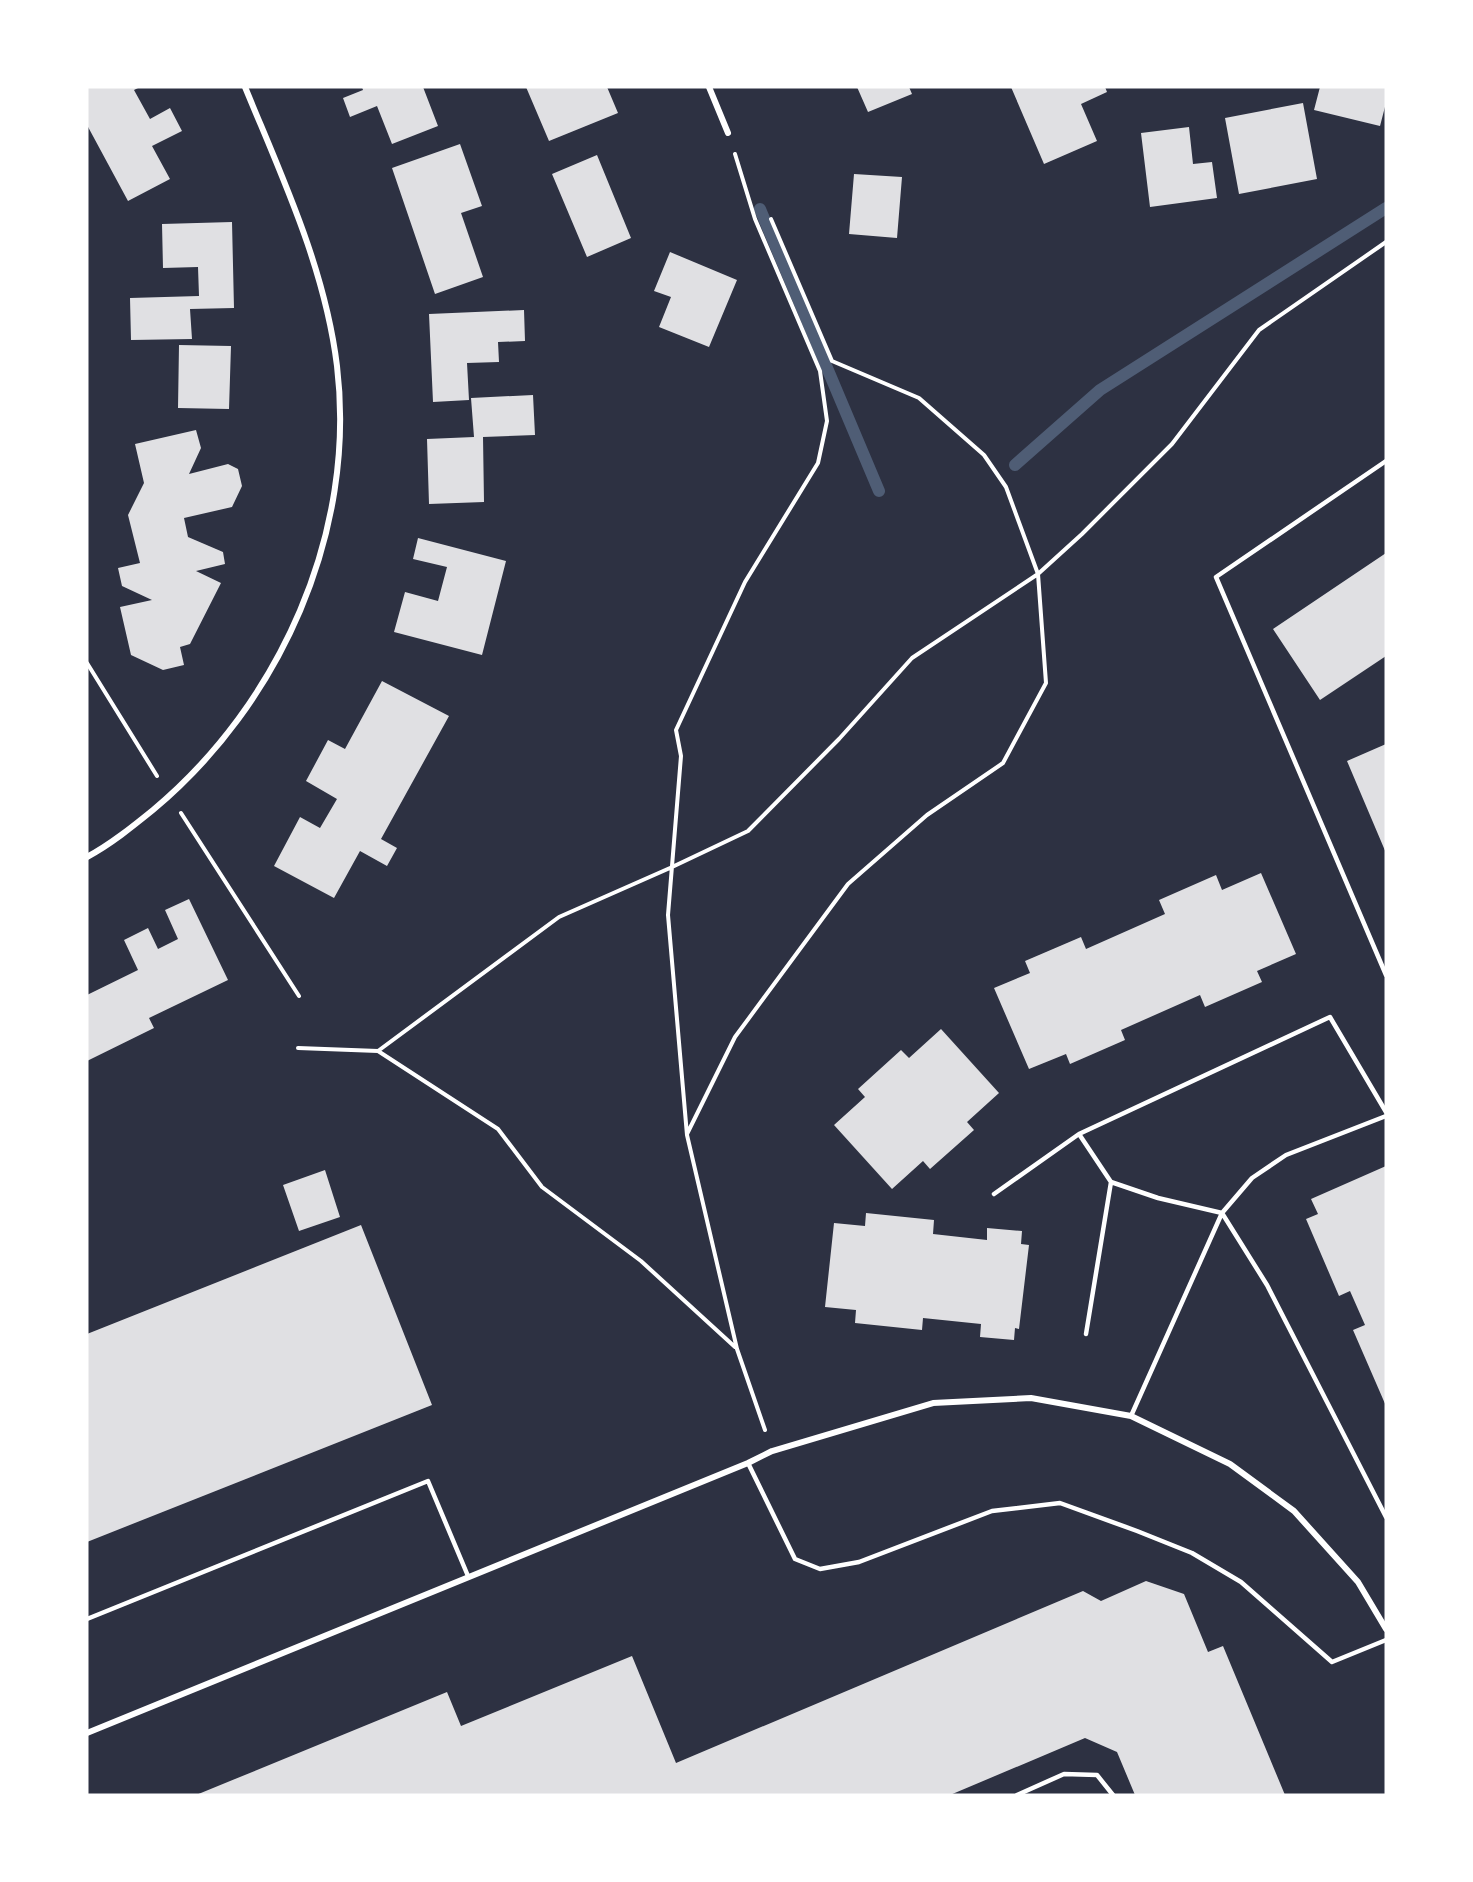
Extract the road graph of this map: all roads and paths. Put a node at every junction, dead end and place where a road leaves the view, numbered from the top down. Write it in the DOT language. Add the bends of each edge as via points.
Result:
graph roads {
  1 [pos="245,87"];
  2 [pos="709,87"];
  3 [pos="728,133"];
  4 [pos="771,219"];
  5 [pos="1386,242"];
  6 [pos="1386,461"];
  7 [pos="1038,574"];
  8 [pos="87,663"];
  9 [pos="170,796"];
  10 [pos="87,857"];
  11 [pos="670,868"];
  12 [pos="1386,975"];
  13 [pos="298,996"];
  14 [pos="298,1048"];
  15 [pos="378,1051"];
  16 [pos="1386,1114"];
  17 [pos="1078,1134"];
  18 [pos="687,1135"];
  19 [pos="1111,1182"];
  20 [pos="994,1194"];
  21 [pos="1222,1214"];
  22 [pos="1086,1334"];
  23 [pos="737,1348"];
  24 [pos="1131,1416"];
  25 [pos="772,1451"];
  26 [pos="748,1463"];
  27 [pos="1386,1517"];
  28 [pos="468,1576"];
  29 [pos="87,1619"];
  30 [pos="1386,1629"];
  31 [pos="1386,1640"];
  32 [pos="87,1733"];
  33 [pos="1017,1795"];
  34 [pos="1113,1795"];
  1 -- 9 [label="street" via="291,199 327,309 337,367 340,421 336,476 327,530 312,580 270,674 213,752"];
  2 -- 3 [label="street"];
  3 -- 11 [label="path" via="755,219 820,371 827,421 818,463 745,582 676,730 681,756"];
  4 -- 7 [label="path" via="832,361 919,398 984,455 1006,488"];
  5 -- 7 [label="path" via="1259,330 1172,444"];
  6 -- 12 [label="lane" via="1216,577"];
  7 -- 11 [label="path" via="912,658 839,740 748,831"];
  7 -- 18 [label="path" via="1046,683 1003,763 927,815 848,885 735,1037"];
  8 -- 9 [label="path"];
  9 -- 10 [label="street"];
  9 -- 13 [label="path"];
  11 -- 15 [label="path" via="559,917"];
  11 -- 18 [label="path" via="668,915"];
  14 -- 15 [label="path"];
  15 -- 23 [label="path" via="498,1129 543,1188 641,1261"];
  16 -- 17 [label="lane" via="1330,1017"];
  16 -- 21 [label="lane" via="1286,1155 1252,1178"];
  17 -- 19 [label="lane"];
  17 -- 20 [label="lane"];
  18 -- 23 [label="path"];
  19 -- 21 [label="lane"];
  19 -- 22 [label="lane"];
  21 -- 24 [label="lane"];
  21 -- 27 [label="lane" via="1267,1285"];
  23 -- 25 [label="path"];
  24 -- 25 [label="street" via="1031,1398 933,1402"];
  24 -- 30 [label="street" via="1230,1464 1294,1511 1358,1582"];
  25 -- 26 [label="street"];
  26 -- 28 [label="street"];
  26 -- 31 [label="lane" via="795,1559 820,1569 859,1562 992,1511 1060,1503 1192,1553 1241,1582 1332,1662"];
  28 -- 29 [label="lane" via="428,1481"];
  28 -- 32 [label="street"];
  33 -- 34 [label="lane" via="1064,1774 1097,1775"];
}
